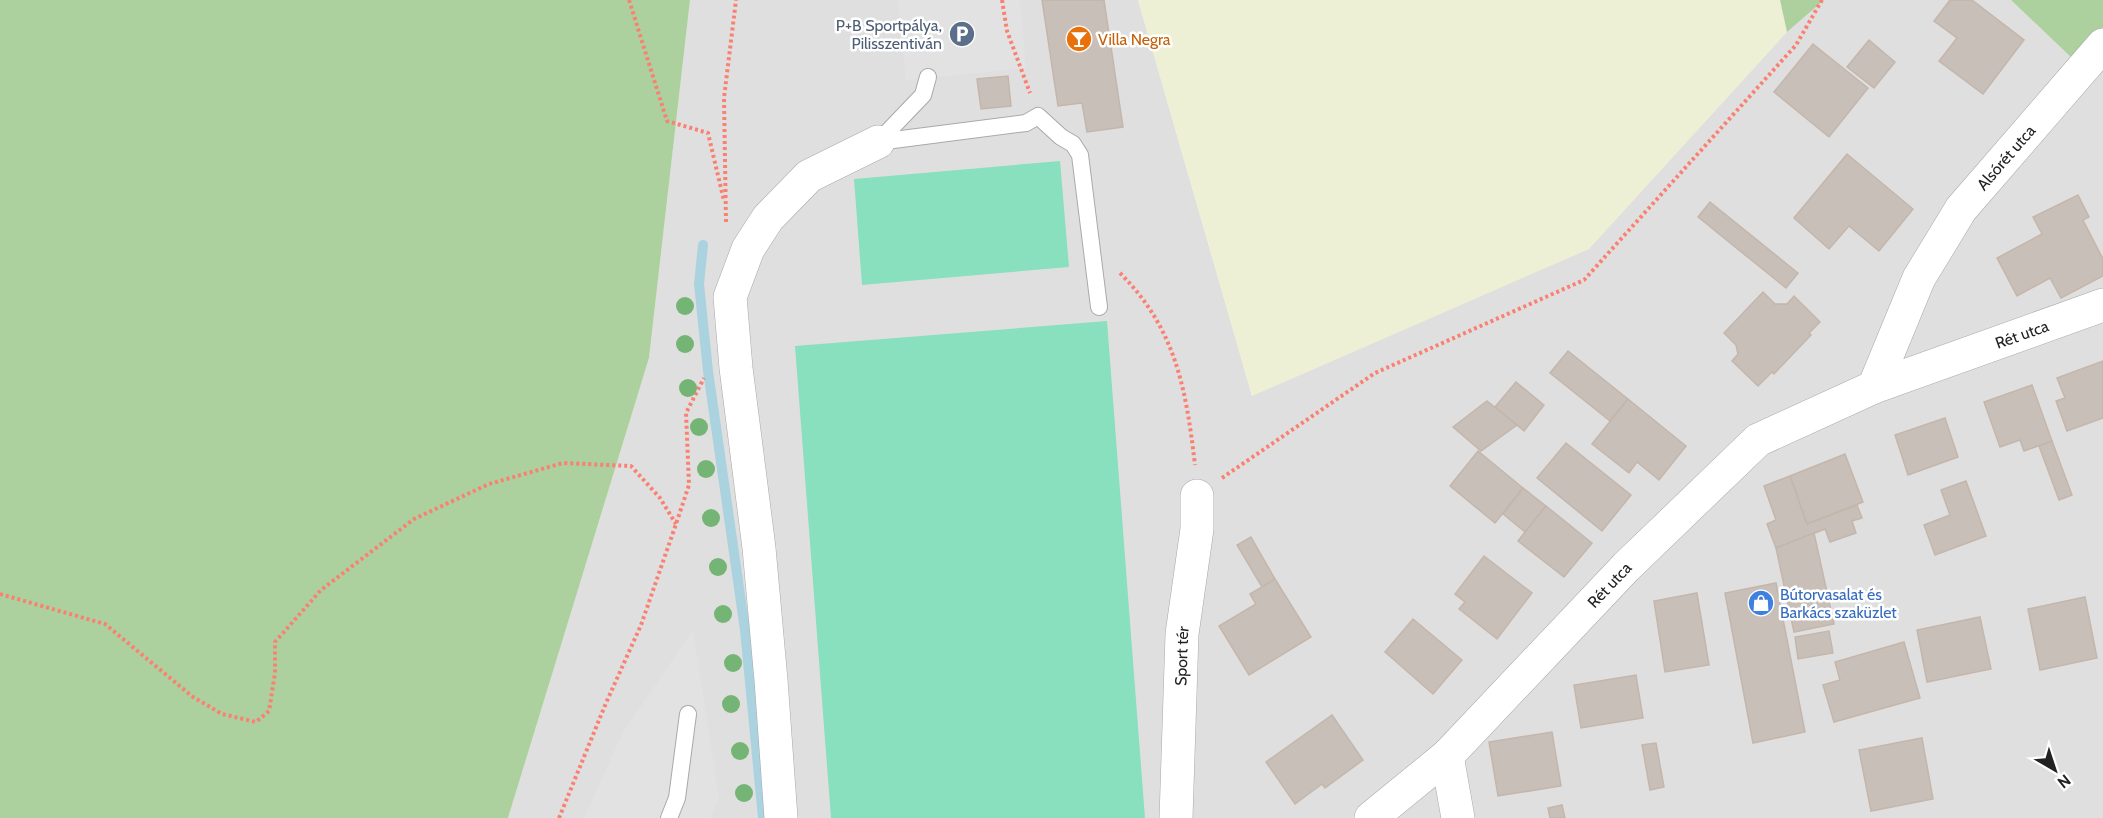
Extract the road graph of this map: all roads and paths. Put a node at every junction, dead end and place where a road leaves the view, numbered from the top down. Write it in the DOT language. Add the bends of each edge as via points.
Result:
graph roads {
  1 [pos="629,0"];
  2 [pos="736,0"];
  3 [pos="1002,0"];
  4 [pos="1822,0"];
  5 [pos="2103,45"];
  6 [pos="928,77"];
  7 [pos="1038,116"];
  8 [pos="878,142"];
  9 [pos="726,211"];
  10 [pos="727,232"];
  11 [pos="1091,235"];
  12 [pos="2103,305"];
  13 [pos="1099,307"];
  14 [pos="736,368"];
  15 [pos="1874,387"];
  16 [pos="1197,496"];
  17 [pos="676,524"];
  18 [pos="0,594"];
  19 [pos="688,714"];
  20 [pos="1447,756"];
  21 [pos="559,818"];
  22 [pos="669,818"];
  23 [pos="781,818"];
  24 [pos="1176,818"];
  25 [pos="1371,818"];
  26 [pos="1458,818"];
  1 -- 9 [label="path" via="667,121 708,133"];
  2 -- 9 [label="path" via="724,98"];
  3 -- 7 [label="path" via="1007,31"];
  4 -- 16 [label="path" via="1796,45 1584,280 1375,373"];
  5 -- 15 [label="street, Alsórét utca" via="1961,209 1919,278"];
  6 -- 8 [label="lane" via="923,95"];
  7 -- 8 [label="lane" via="1026,123"];
  7 -- 11 [label="lane" via="1079,151"];
  8 -- 14 [label="street" via="809,176 768,218 748,249 730,297"];
  9 -- 10 [label="path"];
  11 -- 13 [label="lane"];
  11 -- 16 [label="path" via="1110,263 1142,296 1168,342 1181,375 1188,411"];
  12 -- 15 [label="street, Rét utca"];
  14 -- 17 [label="path" via="708,371 686,413 689,485"];
  14 -- 23 [label="street" via="759,548"];
  15 -- 20 [label="street, Rét utca" via="1758,440 1626,567"];
  16 -- 24 [label="street, Sport tér" via="1197,529 1182,634"];
  17 -- 18 [label="path" via="660,498 631,466 563,463 489,484 414,519 321,590 275,642 269,711 256,722 222,714 193,697 105,624"];
  17 -- 21 [label="path" via="641,625"];
  19 -- 22 [label="lane" via="677,798"];
  20 -- 25 [label="street, Rét utca"];
  20 -- 26 [label="street"];
}
